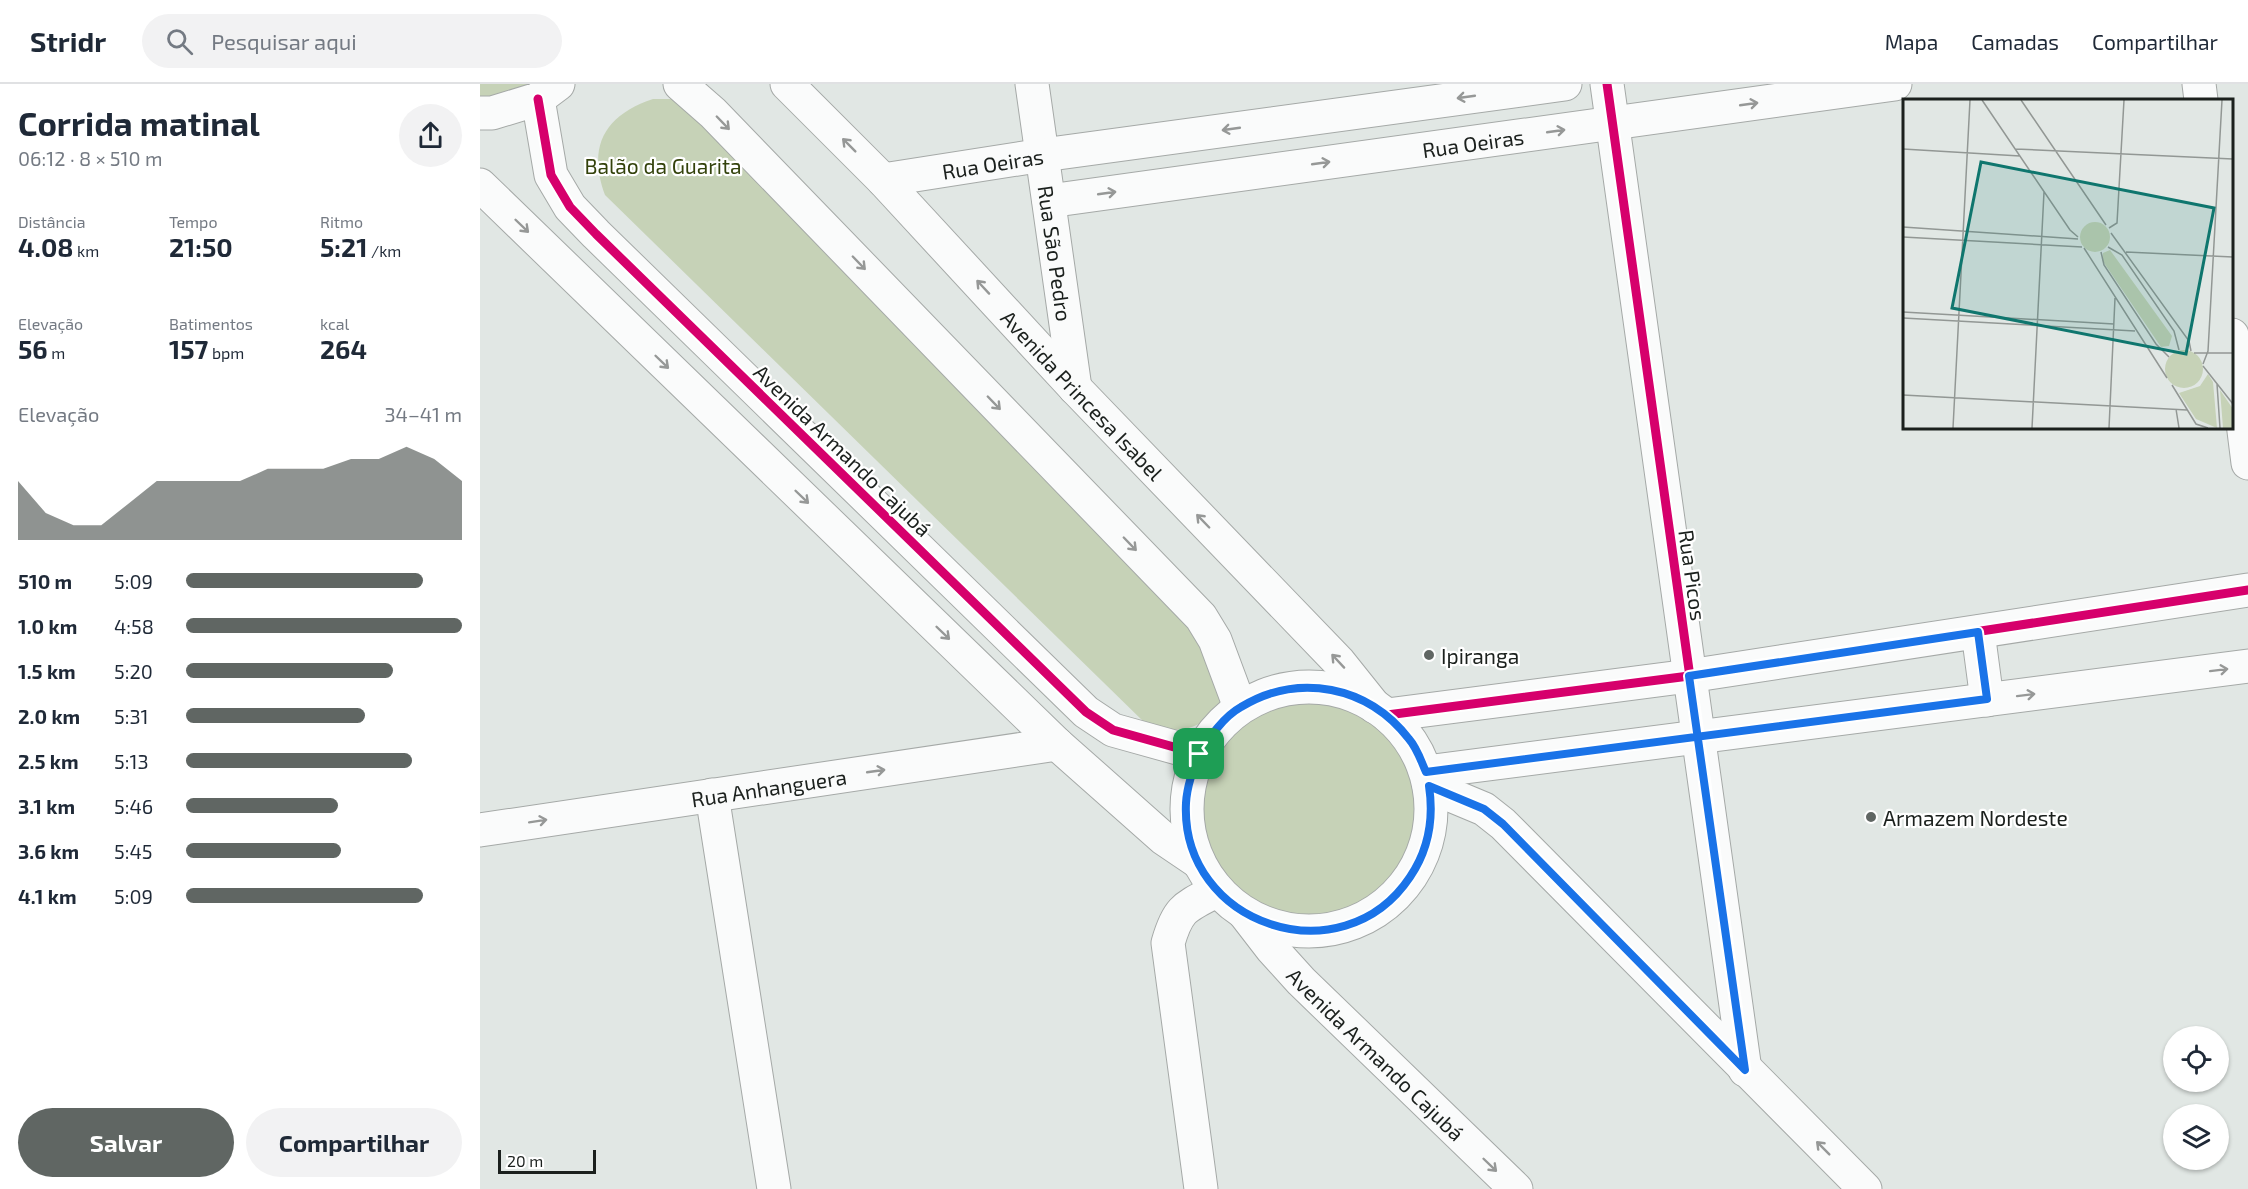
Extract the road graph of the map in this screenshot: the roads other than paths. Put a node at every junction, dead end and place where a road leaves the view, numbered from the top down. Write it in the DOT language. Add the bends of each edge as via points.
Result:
graph roads {
  1 [pos="680,84"];
  2 [pos="787,84"];
  3 [pos="1032,84"];
  4 [pos="1565,84"];
  5 [pos="1607,84"];
  6 [pos="1895,84"];
  7 [pos="2199,84"];
  8 [pos="548,91"];
  9 [pos="2201,99"];
  10 [pos="480,113"];
  11 [pos="1273,123"];
  12 [pos="1613,123"];
  13 [pos="1043,155"];
  14 [pos="1281,169"];
  15 [pos="883,180"];
  16 [pos="480,185"];
  17 [pos="1049,201"];
  18 [pos="2233,343"];
  19 [pos="1076,388"];
  20 [pos="2248,463"];
  21 [pos="2248,590"];
  22 [pos="1978,632"];
  23 [pos="2248,666"];
  24 [pos="1689,676"];
  25 [pos="1987,699"];
  26 [pos="1373,706"];
  27 [pos="1240,707"];
  28 [pos="1698,737"];
  29 [pos="1057,744"];
  30 [pos="1199,754"];
  31 [pos="1427,779"];
  32 [pos="712,795"];
  33 [pos="480,830"];
  34 [pos="1197,861"];
  35 [pos="1216,891"];
  36 [pos="1244,913"];
  37 [pos="1745,1070"];
  38 [pos="774,1189"];
  39 [pos="1201,1189"];
  40 [pos="1516,1189"];
  41 [pos="1864,1189"];
  1 -- 27 [label="street, one-way" via="713,113 1201,617 1215,640"];
  15 -- 2 [label="street, Avenida Princesa Isabel, one-way"];
  3 -- 13 [label="street, Rua São Pedro"];
  4 -- 11 [label="street, Rua Oeiras, one-way"];
  5 -- 12 [label="street, Rua Picos"];
  12 -- 6 [label="street, Rua Oeiras, one-way"];
  7 -- 9 [label="street"];
  8 -- 10 [label="street" via="492,113"];
  8 -- 30 [label="street, Avenida Armando Cajubá" via="551,175 570,207 596,234 1086,712 1113,730"];
  11 -- 13 [label="street, Rua Oeiras, one-way"];
  11 -- 14 [label="street"];
  14 -- 12 [label="street, Rua Oeiras, one-way"];
  12 -- 24 [label="street, Rua Picos"];
  13 -- 15 [label="street, Rua Oeiras"];
  13 -- 17 [label="street, Rua São Pedro"];
  17 -- 14 [label="street, Rua Oeiras, one-way"];
  19 -- 15 [label="street, Avenida Princesa Isabel, one-way"];
  16 -- 29 [label="street, Avenida Armando Cajubá, one-way"];
  17 -- 19 [label="street, Rua São Pedro"];
  18 -- 20 [label="street"];
  26 -- 19 [label="street, Avenida Princesa Isabel, one-way" via="1339,662"];
  21 -- 22 [label="street"];
  22 -- 24 [label="street"];
  22 -- 25 [label="street"];
  25 -- 23 [label="street, one-way"];
  24 -- 26 [label="street"];
  24 -- 28 [label="street, Rua Picos"];
  25 -- 28 [label="street"];
  26 -- 27 [label="street" via="1334,690 1309,687 1285,690"];
  26 -- 31 [label="street, Avenida Princesa Isabel" via="1411,740"];
  27 -- 30 [label="street, Avenida Armando Cajubá"];
  28 -- 31 [label="street"];
  28 -- 37 [label="street, Rua Picos"];
  32 -- 29 [label="street, Rua Anhanguera, one-way"];
  29 -- 34 [label="street, Avenida Armando Cajubá" via="1163,838"];
  30 -- 34 [label="street, Avenida Armando Cajubá" via="1186,802 1187,827"];
  31 -- 36 [label="street, Avenida Armando Cajubá" via="1432,802 1430,833 1419,863 1402,889 1385,905 1356,922 1323,931 1277,928"];
  31 -- 37 [label="street" via="1484,809 1503,824"];
  33 -- 32 [label="street, Rua Anhanguera, one-way"];
  32 -- 38 [label="street"];
  34 -- 35 [label="street, Avenida Armando Cajubá"];
  35 -- 36 [label="street, Avenida Armando Cajubá"];
  35 -- 39 [label="street" via="1183,908 1168,943"];
  36 -- 40 [label="street, Avenida Armando Cajubá, one-way" via="1301,981"];
  41 -- 37 [label="street, one-way"];
}
